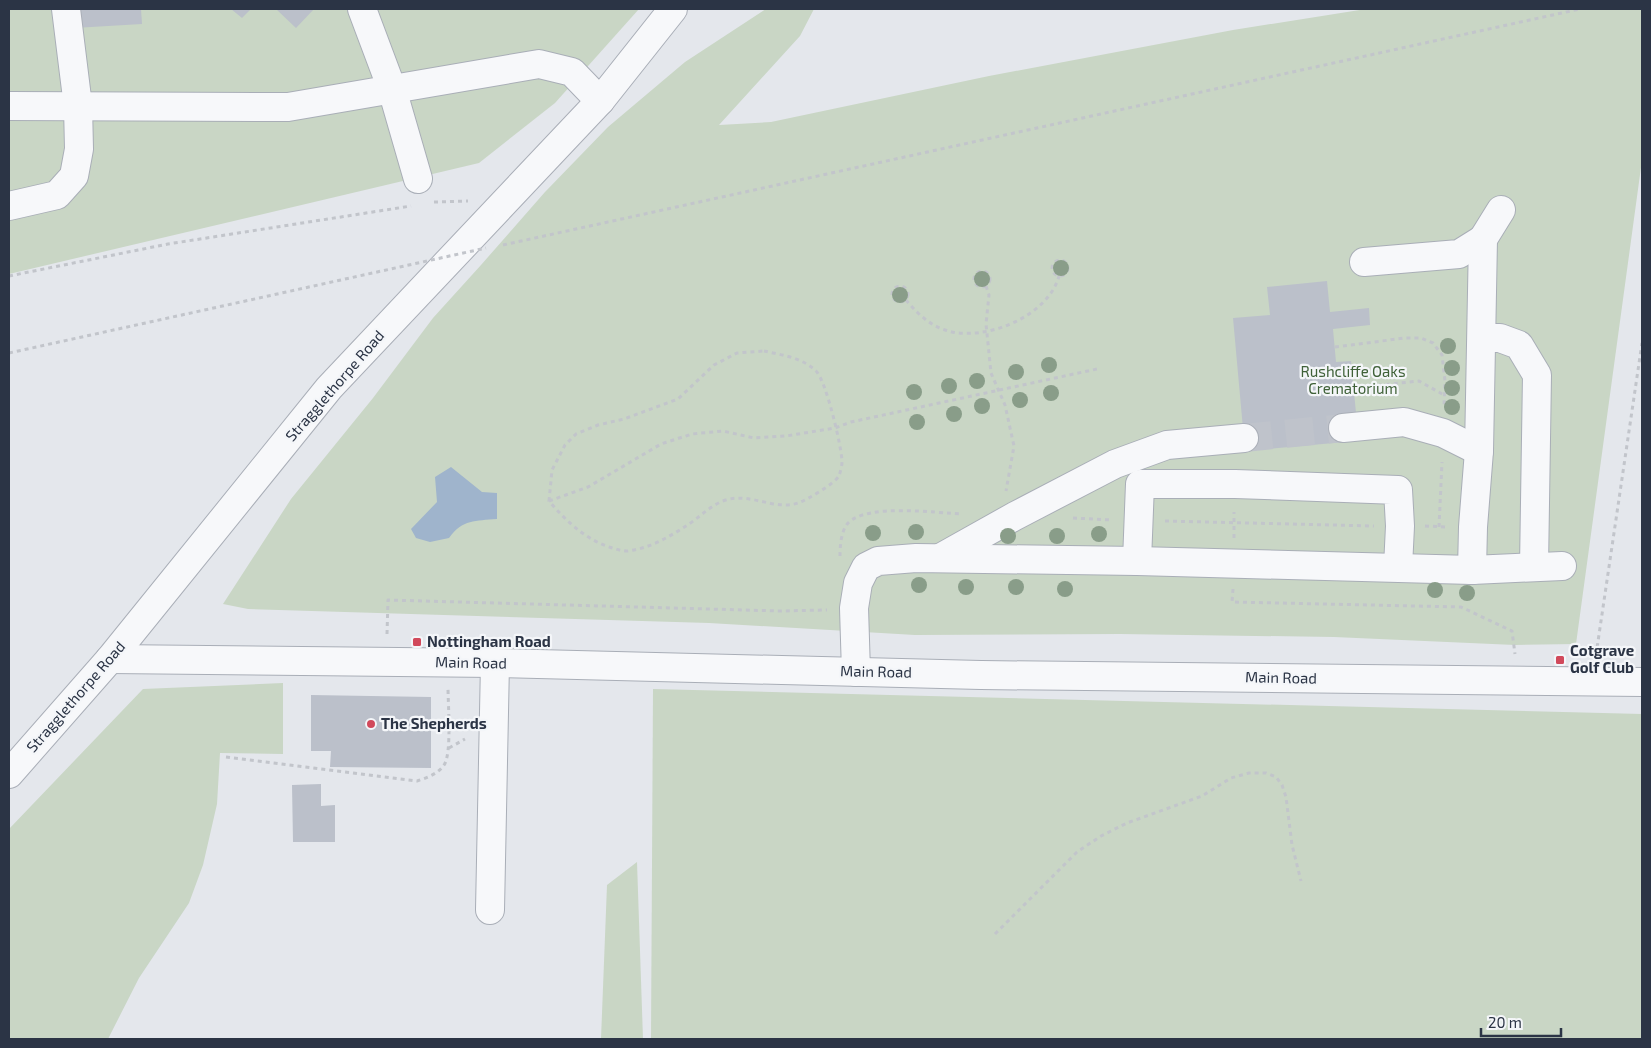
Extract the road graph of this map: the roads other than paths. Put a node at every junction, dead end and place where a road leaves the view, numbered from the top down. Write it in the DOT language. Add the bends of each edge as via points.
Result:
graph roads {
  1 [pos="66,9"];
  2 [pos="362,9"];
  3 [pos="673,9"];
  4 [pos="392,89"];
  5 [pos="600,101"];
  6 [pos="9,106"];
  7 [pos="78,106"];
  8 [pos="418,179"];
  9 [pos="9,206"];
  10 [pos="1502,210"];
  11 [pos="1483,239"];
  12 [pos="1364,262"];
  13 [pos="1482,338"];
  14 [pos="1343,428"];
  15 [pos="1244,438"];
  16 [pos="1478,451"];
  17 [pos="939,559"];
  18 [pos="1137,561"];
  19 [pos="1562,566"];
  20 [pos="1398,567"];
  21 [pos="1534,567"];
  22 [pos="1472,570"];
  23 [pos="110,659"];
  24 [pos="495,663"];
  25 [pos="856,672"];
  26 [pos="1642,682"];
  27 [pos="9,774"];
  28 [pos="490,910"];
  1 -- 7 [label="street"];
  2 -- 4 [label="street"];
  3 -- 5 [label="street, Stragglethorpe Road"];
  4 -- 5 [label="street" via="539,64 572,72"];
  4 -- 7 [label="street" via="288,107"];
  4 -- 8 [label="street"];
  5 -- 23 [label="street, Stragglethorpe Road" via="329,388"];
  6 -- 7 [label="street"];
  7 -- 9 [label="street" via="79,149 74,176 57,195"];
  10 -- 11 [label="street"];
  11 -- 12 [label="street" via="1459,254"];
  11 -- 13 [label="street"];
  13 -- 16 [label="street"];
  13 -- 21 [label="street" via="1500,338 1519,344 1537,375"];
  14 -- 16 [label="street" via="1404,422 1443,433"];
  15 -- 17 [label="street" via="1166,445 1115,464"];
  16 -- 22 [label="street"];
  17 -- 18 [label="street"];
  17 -- 25 [label="street" via="878,561 866,567 858,583 854,608"];
  18 -- 20 [label="street"];
  18 -- 20 [label="street" via="1140,484 1235,484 1398,490"];
  19 -- 21 [label="street"];
  20 -- 22 [label="street"];
  21 -- 22 [label="street"];
  23 -- 24 [label="street, Main Road"];
  23 -- 27 [label="street, Stragglethorpe Road"];
  24 -- 25 [label="street, Main Road"];
  24 -- 28 [label="street"];
  25 -- 26 [label="street, Main Road"];
}
